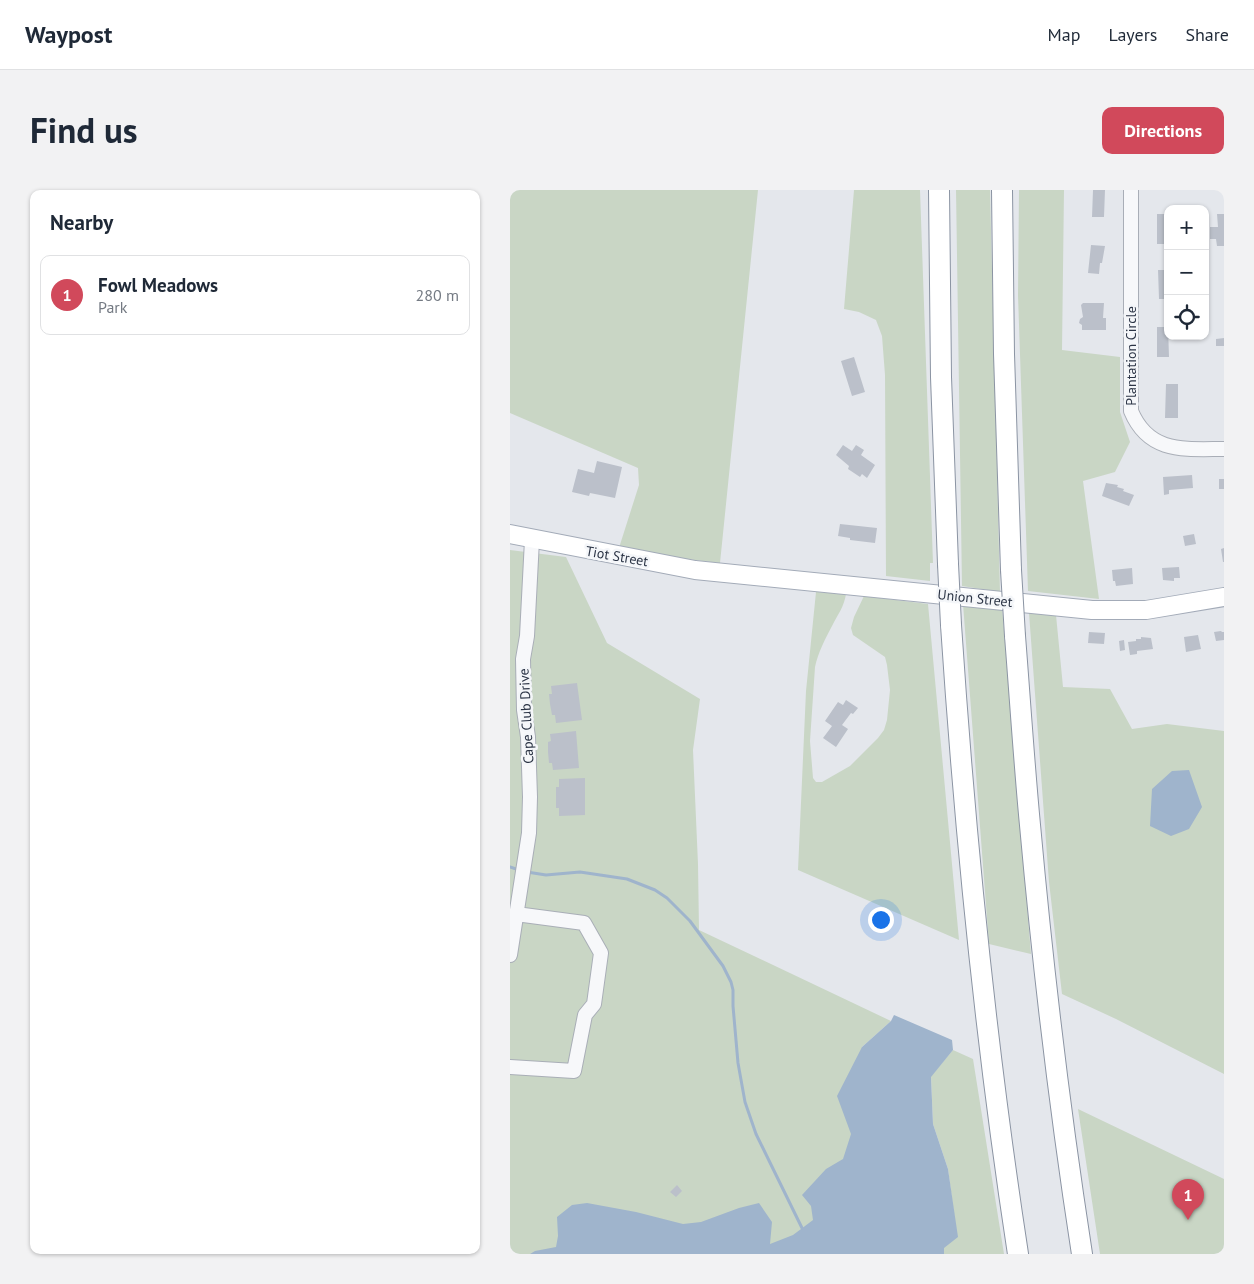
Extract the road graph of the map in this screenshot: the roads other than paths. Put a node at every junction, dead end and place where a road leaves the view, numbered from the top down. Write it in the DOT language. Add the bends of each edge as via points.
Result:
graph roads {
  1 [pos="940,190"];
  2 [pos="1002,190"];
  3 [pos="1131,190"];
  4 [pos="1224,449"];
  5 [pos="510,534"];
  6 [pos="532,540"];
  7 [pos="725,573"];
  8 [pos="1224,597"];
  9 [pos="516,914"];
  10 [pos="510,955"];
  11 [pos="510,1067"];
  12 [pos="1018,1254"];
  13 [pos="1082,1254"];
  1 -- 12 [label="highway, bridge" via="941,358 951,626 973,892 992,1070"];
  2 -- 13 [label="highway, bridge" via="1004,382 1011,570 1027,798 1045,977"];
  3 -- 4 [label="street, Plantation Circle" via="1130,411 1144,434 1170,447"];
  5 -- 6 [label="main road, Tiot Street"];
  6 -- 7 [label="main road, Tiot Street"];
  6 -- 9 [label="street, Cape Club Drive" via="524,659 529,833"];
  7 -- 8 [label="main road, Union Street" via="1103,610 1146,610"];
  9 -- 10 [label="street, Cape Club Drive"];
  9 -- 11 [label="street" via="584,923 601,953 594,1004 585,1015 574,1070"];
}
